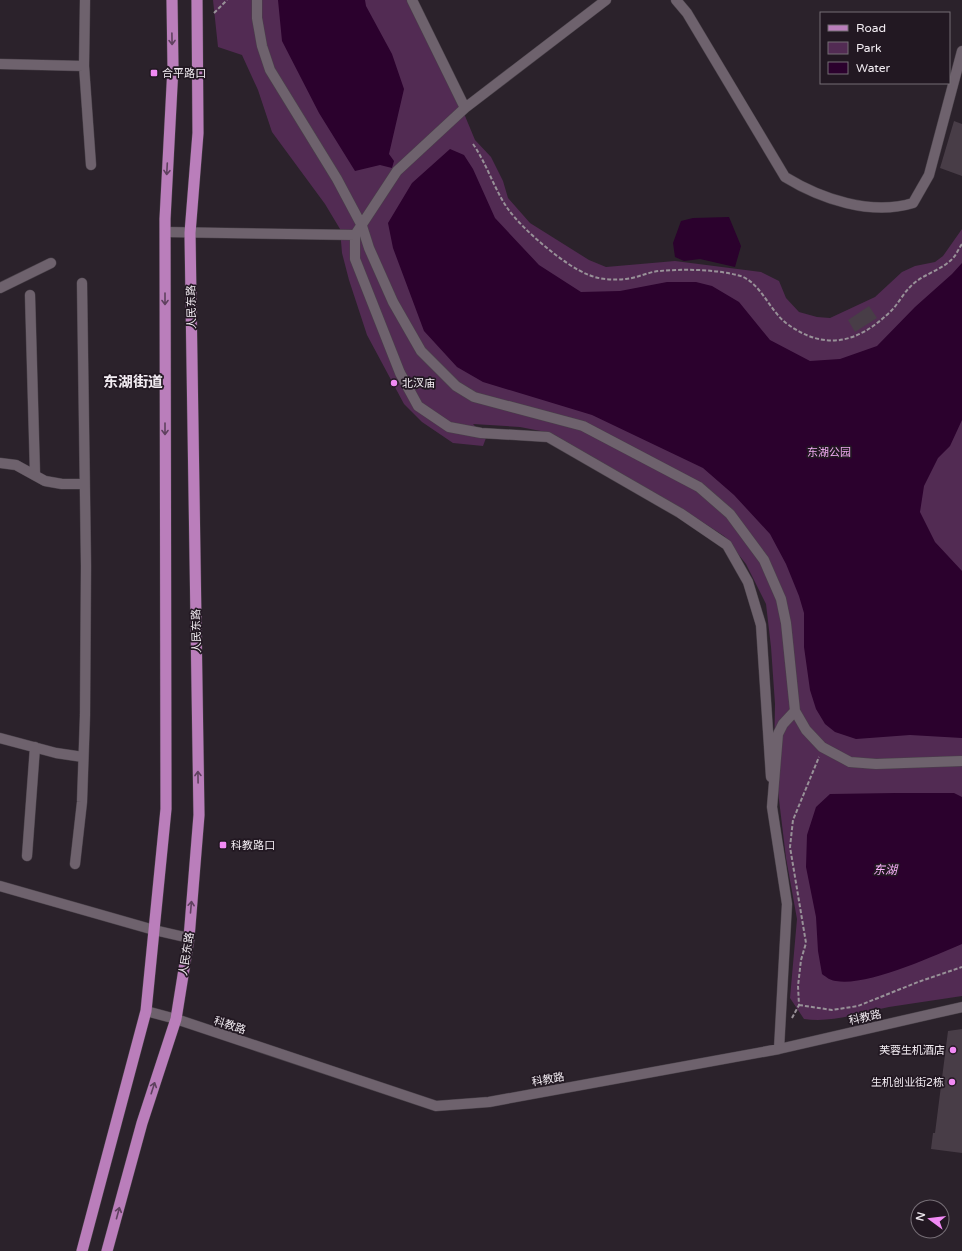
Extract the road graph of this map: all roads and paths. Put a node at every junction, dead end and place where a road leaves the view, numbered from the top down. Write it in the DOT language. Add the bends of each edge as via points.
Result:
graph roads {
  1 [pos="85,0"];
  2 [pos="172,0"];
  3 [pos="197,0"];
  4 [pos="227,0"];
  5 [pos="257,0"];
  6 [pos="412,0"];
  7 [pos="606,0"];
  8 [pos="676,0"];
  9 [pos="214,13"];
  10 [pos="962,51"];
  11 [pos="0,64"];
  12 [pos="84,66"];
  13 [pos="465,108"];
  14 [pos="473,144"];
  15 [pos="91,165"];
  16 [pos="362,226"];
  17 [pos="165,232"];
  18 [pos="190,233"];
  19 [pos="355,236"];
  20 [pos="962,244"];
  21 [pos="51,263"];
  22 [pos="82,283"];
  23 [pos="0,288"];
  24 [pos="30,295"];
  25 [pos="0,463"];
  26 [pos="35,474"];
  27 [pos="84,484"];
  28 [pos="795,711"];
  29 [pos="0,738"];
  30 [pos="35,747"];
  31 [pos="822,747"];
  32 [pos="83,757"];
  33 [pos="962,761"];
  34 [pos="772,807"];
  35 [pos="28,856"];
  36 [pos="75,864"];
  37 [pos="0,886"];
  38 [pos="154,930"];
  39 [pos="189,938"];
  40 [pos="962,967"];
  41 [pos="799,1005"];
  42 [pos="962,1006"];
  43 [pos="146,1011"];
  44 [pos="176,1019"];
  45 [pos="790,1020"];
  46 [pos="779,1049"];
  47 [pos="82,1251"];
  48 [pos="107,1251"];
  1 -- 12 [label="street"];
  2 -- 17 [label="main road, one-way" via="173,66"];
  3 -- 18 [label="main road, 人民东路" via="198,133"];
  4 -- 9 [label="path"];
  5 -- 16 [label="street" via="262,46 270,70 301,118"];
  6 -- 13 [label="street"];
  7 -- 13 [label="street"];
  8 -- 10 [label="street" via="687,13 784,177 807,191 869,208 899,207 912,203 929,175"];
  11 -- 12 [label="street"];
  12 -- 15 [label="street"];
  13 -- 16 [label="street" via="397,171"];
  14 -- 20 [label="path" via="508,209 545,246 573,267 602,279 627,279 658,271 678,270 747,277 785,322 802,334 818,340 843,340 872,328 892,310 911,286 954,258"];
  16 -- 19 [label="street"];
  16 -- 28 [label="street" via="393,302 421,351 456,386 474,397 583,426 699,488 730,514 764,560 781,599"];
  17 -- 18 [label="street"];
  17 -- 38 [label="main road, one-way" via="166,809"];
  18 -- 19 [label="street"];
  39 -- 18 [label="main road, 人民东路, one-way" via="199,815"];
  19 -- 34 [label="street" via="355,258 400,373 418,406 449,427 481,433 548,437 680,513 727,545 748,582 761,625"];
  21 -- 23 [label="street"];
  22 -- 27 [label="street"];
  24 -- 26 [label="street"];
  25 -- 26 [label="street" via="16,465"];
  26 -- 27 [label="street" via="45,481"];
  27 -- 32 [label="street" via="86,566"];
  28 -- 31 [label="street" via="806,730"];
  28 -- 34 [label="street" via="778,734"];
  29 -- 30 [label="street"];
  30 -- 32 [label="street"];
  30 -- 35 [label="street"];
  31 -- 33 [label="street" via="850,762 876,764"];
  31 -- 41 [label="path" via="793,820 790,847 806,943 800,966"];
  32 -- 36 [label="street" via="82,802"];
  34 -- 46 [label="street" via="787,904"];
  37 -- 38 [label="street"];
  38 -- 39 [label="street"];
  38 -- 43 [label="main road"];
  39 -- 44 [label="main road, 人民东路"];
  40 -- 41 [label="path" via="858,1006 832,1010"];
  41 -- 45 [label="path"];
  42 -- 46 [label="street, 科教路"];
  43 -- 44 [label="street, 科教路"];
  43 -- 47 [label="main road"];
  44 -- 46 [label="street, 科教路" via="436,1106 489,1102"];
  48 -- 44 [label="main road, 人民东路, one-way" via="142,1123"];
}
